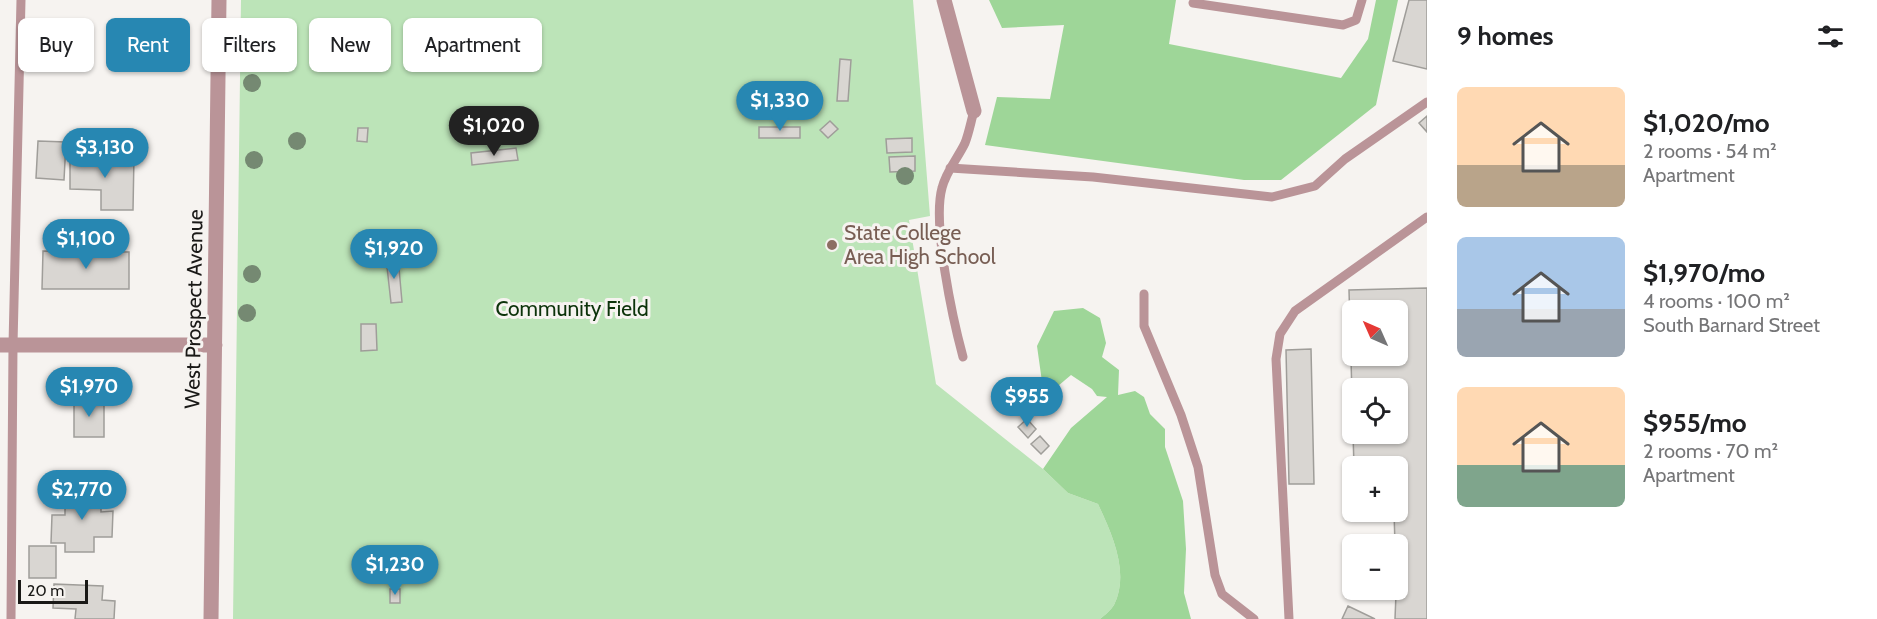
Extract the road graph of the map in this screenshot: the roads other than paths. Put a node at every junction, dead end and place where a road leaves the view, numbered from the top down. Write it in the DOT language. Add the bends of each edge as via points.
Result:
graph roads {
  1 [pos="21,0"];
  2 [pos="219,0"];
  3 [pos="944,0"];
  4 [pos="1362,0"];
  5 [pos="1193,3"];
  6 [pos="1427,102"];
  7 [pos="974,111"];
  8 [pos="950,168"];
  9 [pos="1427,218"];
  10 [pos="1144,294"];
  11 [pos="7,345"];
  12 [pos="215,345"];
  13 [pos="963,357"];
  14 [pos="11,619"];
  15 [pos="211,619"];
  16 [pos="1254,619"];
  17 [pos="1289,619"];
  1 -- 11 [label="lane"];
  2 -- 12 [label="street, West Prospect Avenue"];
  3 -- 7 [label="street"];
  4 -- 5 [label="lane" via="1356,20 1343,25"];
  6 -- 8 [label="lane" via="1345,159 1315,186 1272,197 1093,177"];
  7 -- 8 [label="lane" via="965,142"];
  8 -- 13 [label="lane" via="939,210"];
  9 -- 17 [label="lane" via="1295,310 1280,334 1276,359"];
  10 -- 16 [label="lane" via="1144,326 1198,467 1215,575 1222,594"];
  11 -- 12 [label="street"];
  11 -- 14 [label="lane"];
  12 -- 15 [label="street, West Prospect Avenue"];
}
